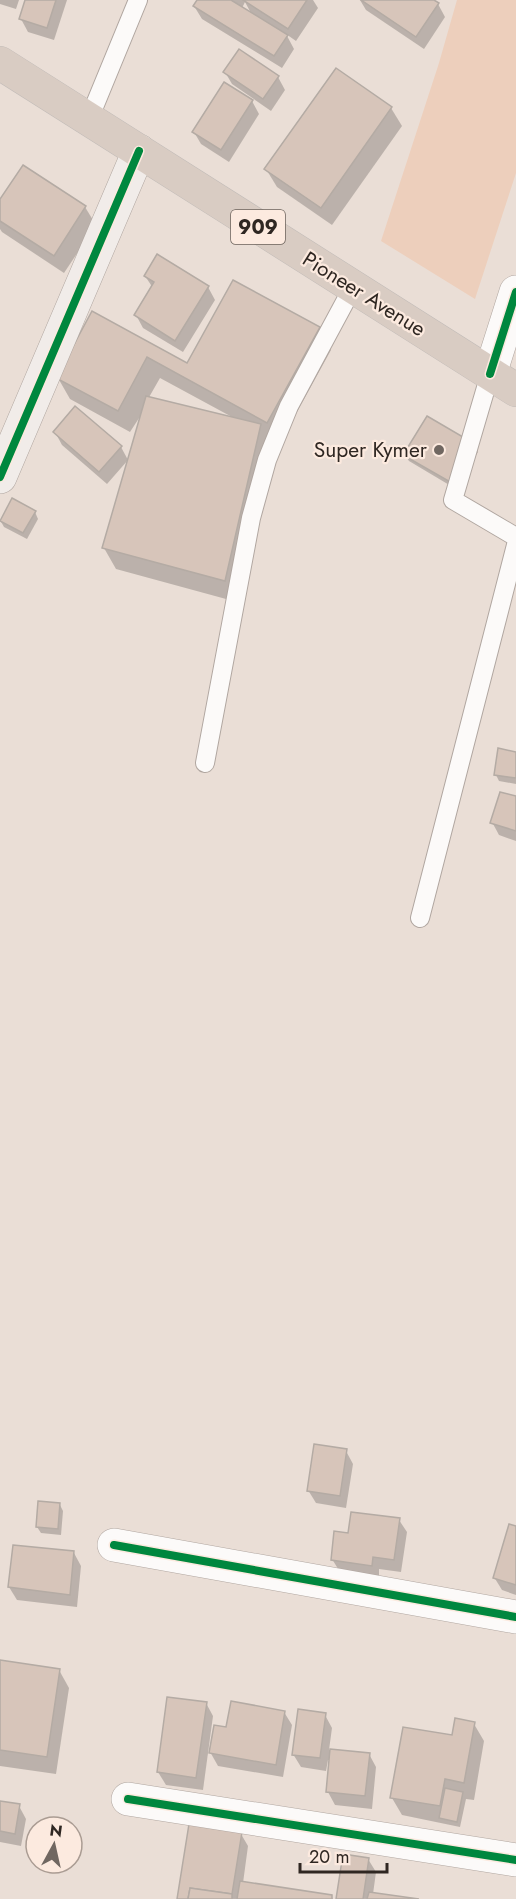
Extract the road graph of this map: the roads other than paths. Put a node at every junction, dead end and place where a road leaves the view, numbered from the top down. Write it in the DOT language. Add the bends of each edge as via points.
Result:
graph roads {
  1 [pos="138,0"];
  2 [pos="0,63"];
  3 [pos="89,119"];
  4 [pos="139,151"];
  5 [pos="353,287"];
  6 [pos="516,292"];
  7 [pos="503,382"];
  8 [pos="0,477"];
  9 [pos="516,537"];
  10 [pos="516,545"];
  11 [pos="205,763"];
  12 [pos="420,918"];
  13 [pos="114,1545"];
  14 [pos="516,1617"];
  15 [pos="128,1799"];
  16 [pos="516,1860"];
  1 -- 3 [label="lane"];
  2 -- 3 [label="highway, Pioneer Avenue / 909"];
  3 -- 4 [label="highway, Pioneer Avenue / 909"];
  4 -- 5 [label="highway, Pioneer Avenue / 909"];
  4 -- 8 [label="street"];
  5 -- 7 [label="highway, Pioneer Avenue / 909"];
  5 -- 11 [label="lane" via="289,406 267,460 251,518"];
  6 -- 7 [label="street"];
  7 -- 9 [label="lane" via="453,500"];
  10 -- 12 [label="lane"];
  13 -- 14 [label="street"];
  15 -- 16 [label="street"];
}
